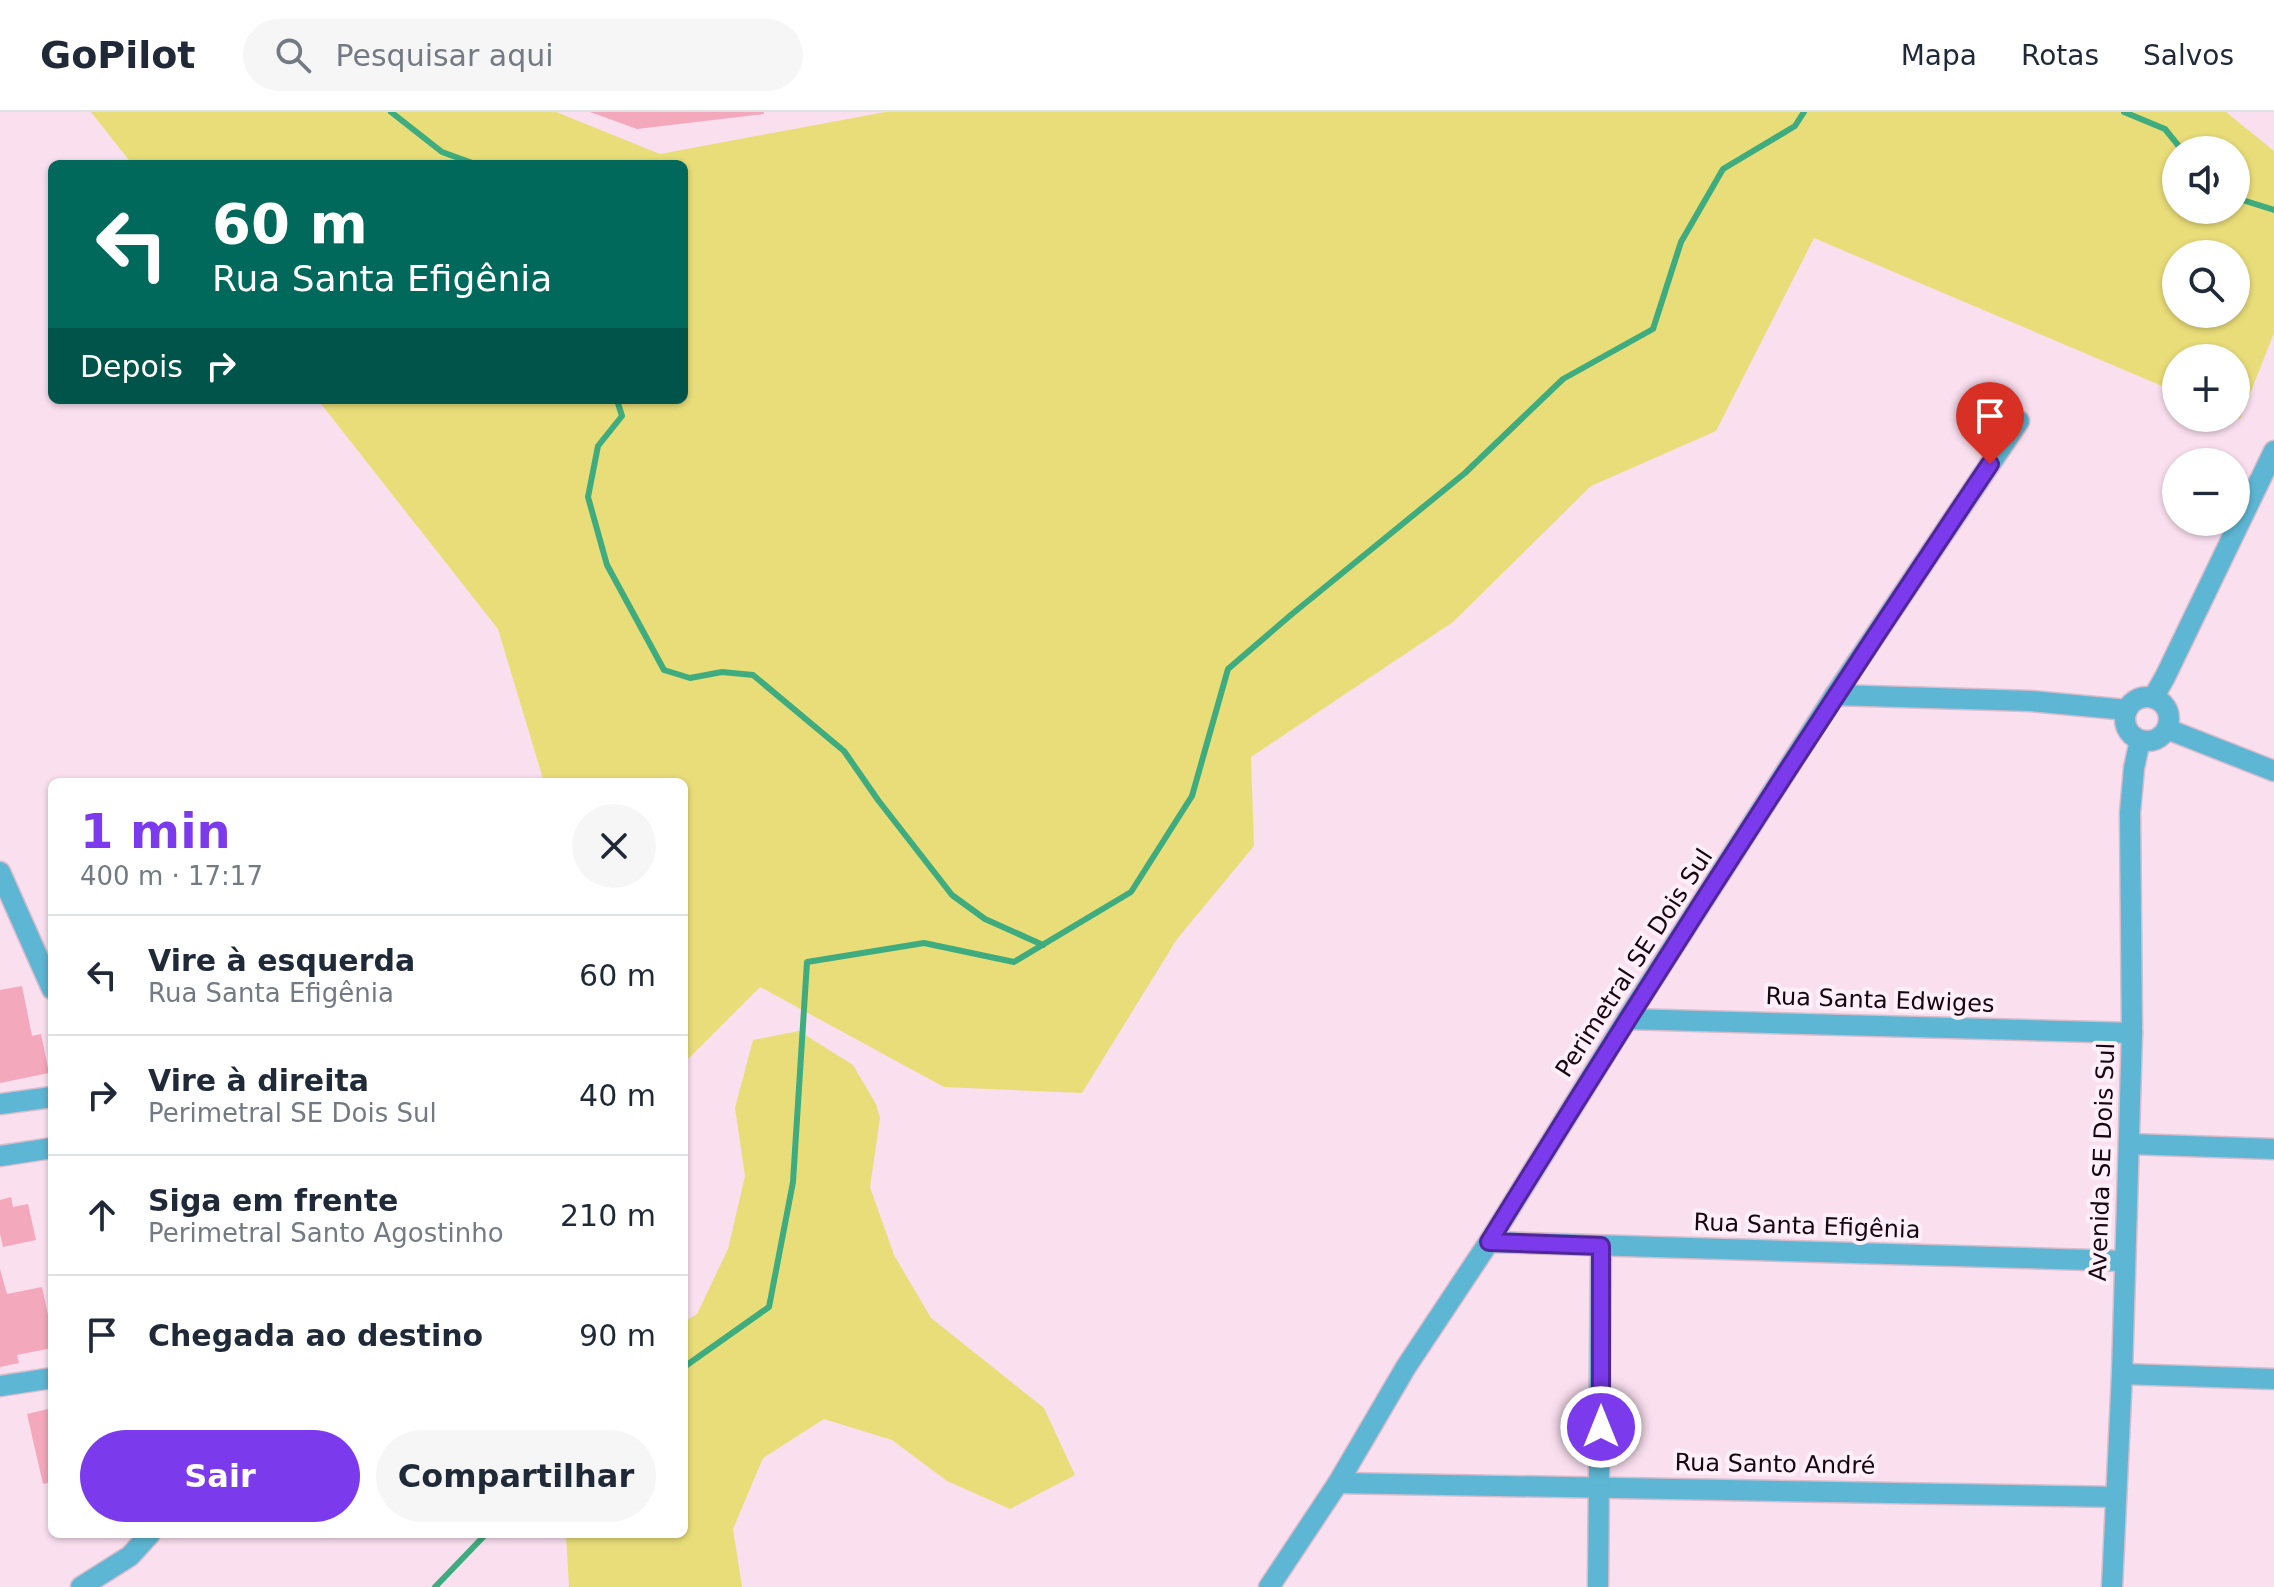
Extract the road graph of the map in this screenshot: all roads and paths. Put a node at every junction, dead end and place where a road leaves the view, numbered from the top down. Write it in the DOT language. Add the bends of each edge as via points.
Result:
graph roads {
  1 [pos="2019,421"];
  2 [pos="2274,451"];
  3 [pos="1835,695"];
  4 [pos="2153,698"];
  5 [pos="2127,710"];
  6 [pos="2167,729"];
  7 [pos="2140,740"];
  8 [pos="2274,771"];
  9 [pos="1,877"];
  10 [pos="48,980"];
  11 [pos="1627,1019"];
  12 [pos="2132,1033"];
  13 [pos="48,1098"];
  14 [pos="0,1104"];
  15 [pos="2129,1144"];
  16 [pos="48,1149"];
  17 [pos="2274,1149"];
  18 [pos="0,1156"];
  19 [pos="1489,1242"];
  20 [pos="1601,1246"];
  21 [pos="2124,1261"];
  22 [pos="2122,1374"];
  23 [pos="48,1379"];
  24 [pos="2274,1379"];
  25 [pos="0,1386"];
  26 [pos="1338,1483"];
  27 [pos="1601,1487"];
  28 [pos="2116,1497"];
  29 [pos="146,1538"];
  30 [pos="81,1587"];
  31 [pos="1269,1587"];
  32 [pos="1598,1587"];
  33 [pos="2112,1587"];
  1 -- 3 [label="street, Perimetral SE Dois Sul"];
  2 -- 4 [label="street"];
  3 -- 5 [label="street" via="2031,701"];
  3 -- 11 [label="street, Perimetral SE Dois Sul"];
  4 -- 5 [label="street" via="2138,699"];
  4 -- 6 [label="street" via="2168,714"];
  5 -- 7 [label="street" via="2129,731"];
  6 -- 7 [label="street" via="2156,739"];
  6 -- 8 [label="street"];
  7 -- 12 [label="street, Avenida SE Dois Sul" via="2130,813"];
  9 -- 10 [label="street"];
  11 -- 12 [label="street, Rua Santa Edwiges"];
  11 -- 19 [label="street, Perimetral SE Dois Sul"];
  12 -- 15 [label="street, Avenida SE Dois Sul"];
  13 -- 14 [label="street"];
  15 -- 17 [label="street"];
  15 -- 21 [label="street, Avenida SE Dois Sul"];
  16 -- 18 [label="street"];
  19 -- 20 [label="street, Rua Santa Efigênia"];
  19 -- 26 [label="street, Perimetral SE Dois Sul"];
  20 -- 21 [label="street, Rua Santa Efigênia"];
  20 -- 27 [label="street"];
  21 -- 22 [label="street, Avenida SE Dois Sul"];
  22 -- 24 [label="street"];
  22 -- 28 [label="street, Avenida SE Dois Sul"];
  23 -- 25 [label="street"];
  26 -- 27 [label="street, Rua Santo André"];
  26 -- 31 [label="street, Perimetral SE Dois Sul"];
  27 -- 28 [label="street, Rua Santo André"];
  27 -- 32 [label="street"];
  28 -- 33 [label="street, Avenida SE Dois Sul"];
  29 -- 30 [label="street" via="130,1556"];
}
